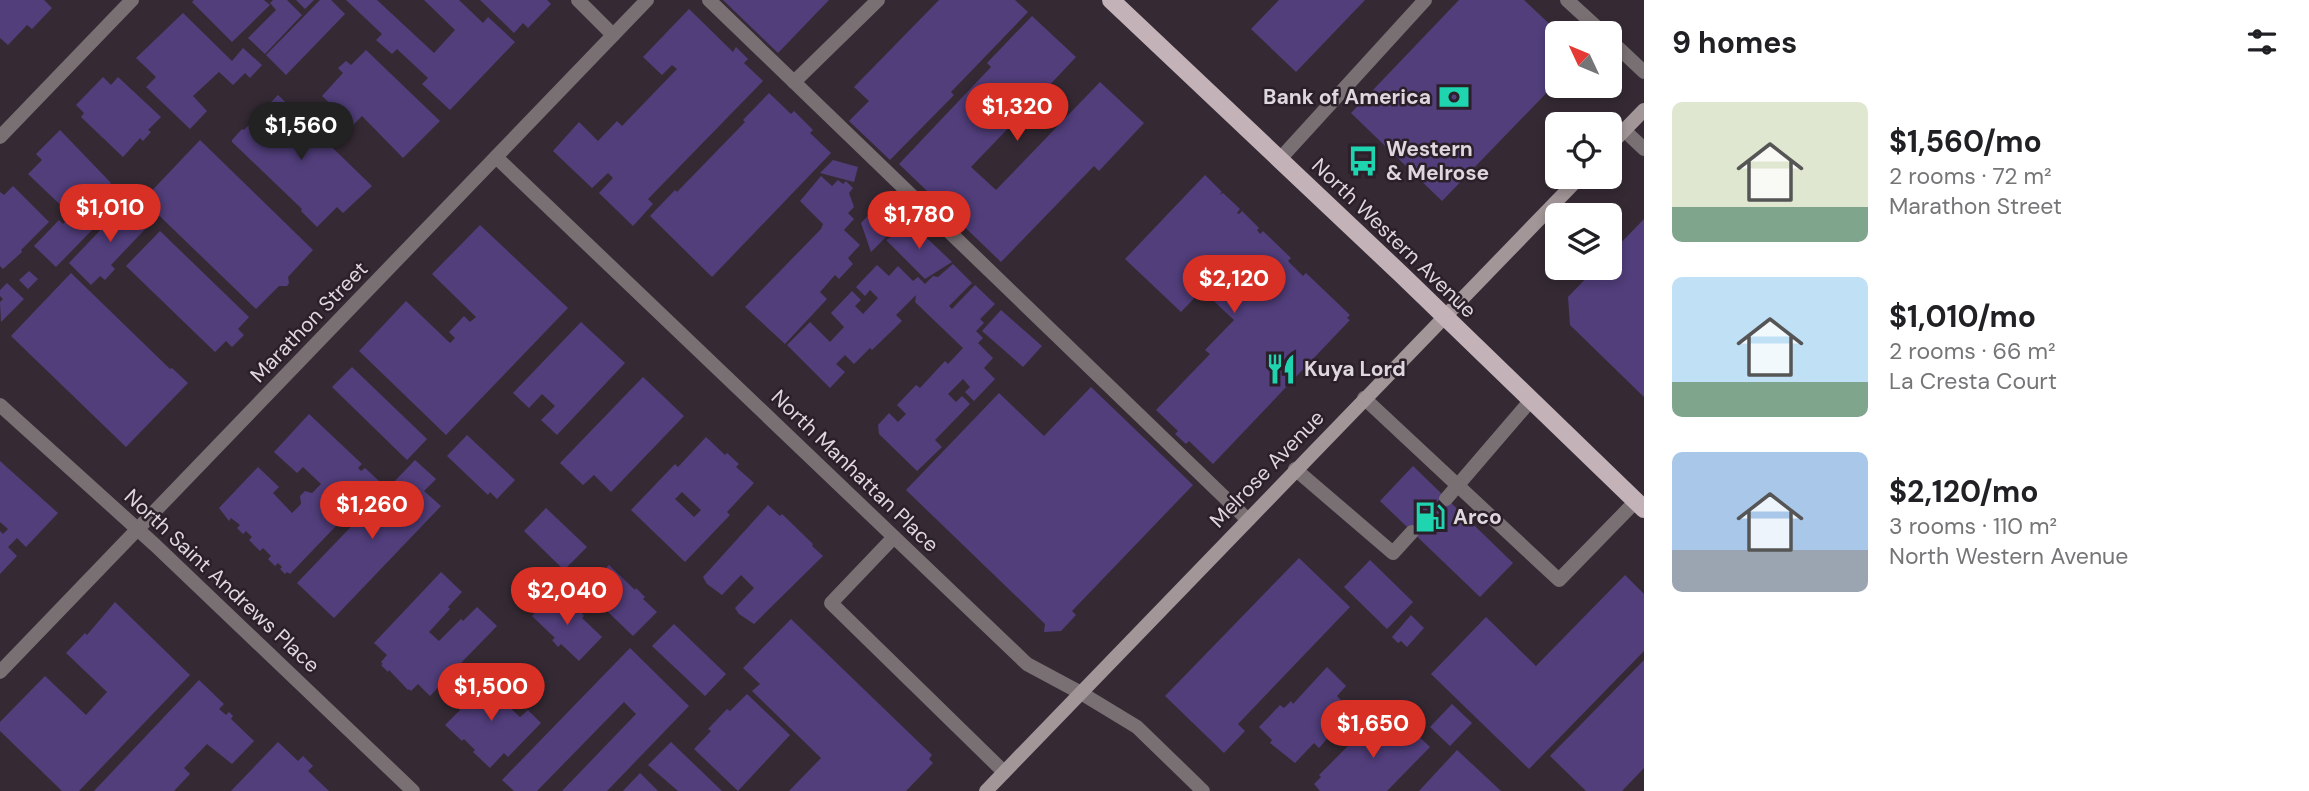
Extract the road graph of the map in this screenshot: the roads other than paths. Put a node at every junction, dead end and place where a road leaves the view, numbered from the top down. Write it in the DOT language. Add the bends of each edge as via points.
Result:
graph roads {
  1 [pos="132,0"];
  2 [pos="578,0"];
  3 [pos="647,0"];
  4 [pos="709,0"];
  5 [pos="878,0"];
  6 [pos="1111,0"];
  7 [pos="1424,0"];
  8 [pos="1567,0"];
  9 [pos="1590,21"];
  10 [pos="613,35"];
  11 [pos="1622,51"];
  12 [pos="1644,72"];
  13 [pos="793,82"];
  14 [pos="1644,110"];
  15 [pos="1624,130"];
  16 [pos="0,137"];
  17 [pos="1644,149"];
  18 [pos="496,157"];
  19 [pos="1279,160"];
  20 [pos="1568,189"];
  21 [pos="1444,316"];
  22 [pos="1364,398"];
  23 [pos="1531,400"];
  24 [pos="0,405"];
  25 [pos="1295,470"];
  26 [pos="1458,486"];
  27 [pos="1446,499"];
  28 [pos="1640,505"];
  29 [pos="1248,520"];
  30 [pos="138,529"];
  31 [pos="1412,532"];
  32 [pos="894,537"];
  33 [pos="0,673"];
  34 [pos="1081,693"];
  35 [pos="1004,772"];
  36 [pos="413,791"];
  37 [pos="986,791"];
  38 [pos="1203,791"];
  1 -- 16 [label="street"];
  2 -- 10 [label="street"];
  3 -- 10 [label="street, Marathon Street"];
  4 -- 13 [label="street"];
  5 -- 13 [label="street"];
  6 -- 19 [label="main road, North Western Avenue"];
  7 -- 19 [label="street"];
  8 -- 9 [label="street"];
  10 -- 18 [label="street, Marathon Street"];
  11 -- 12 [label="street"];
  13 -- 29 [label="street"];
  14 -- 15 [label="main road"];
  15 -- 17 [label="street"];
  18 -- 30 [label="street, Marathon Street"];
  18 -- 32 [label="street, North Manhattan Place"];
  19 -- 21 [label="main road, North Western Avenue"];
  20 -- 21 [label="main road, Melrose Avenue"];
  21 -- 22 [label="main road, Melrose Avenue"];
  21 -- 23 [label="main road, North Western Avenue"];
  22 -- 25 [label="main road, Melrose Avenue"];
  22 -- 26 [label="street"];
  23 -- 26 [label="street"];
  23 -- 28 [label="main road, North Western Avenue"];
  24 -- 30 [label="street, North Saint Andrews Place"];
  25 -- 29 [label="main road, Melrose Avenue"];
  25 -- 31 [label="street" via="1393,552"];
  26 -- 27 [label="street"];
  26 -- 28 [label="street" via="1559,580"];
  29 -- 34 [label="main road, Melrose Avenue"];
  30 -- 33 [label="street, Marathon Street"];
  30 -- 36 [label="street, North Saint Andrews Place"];
  32 -- 34 [label="street, North Manhattan Place" via="1027,664"];
  32 -- 35 [label="street" via="831,603"];
  34 -- 35 [label="main road, Melrose Avenue"];
  34 -- 38 [label="street, North Manhattan Place" via="1136,727"];
  35 -- 37 [label="main road, Melrose Avenue"];
}
